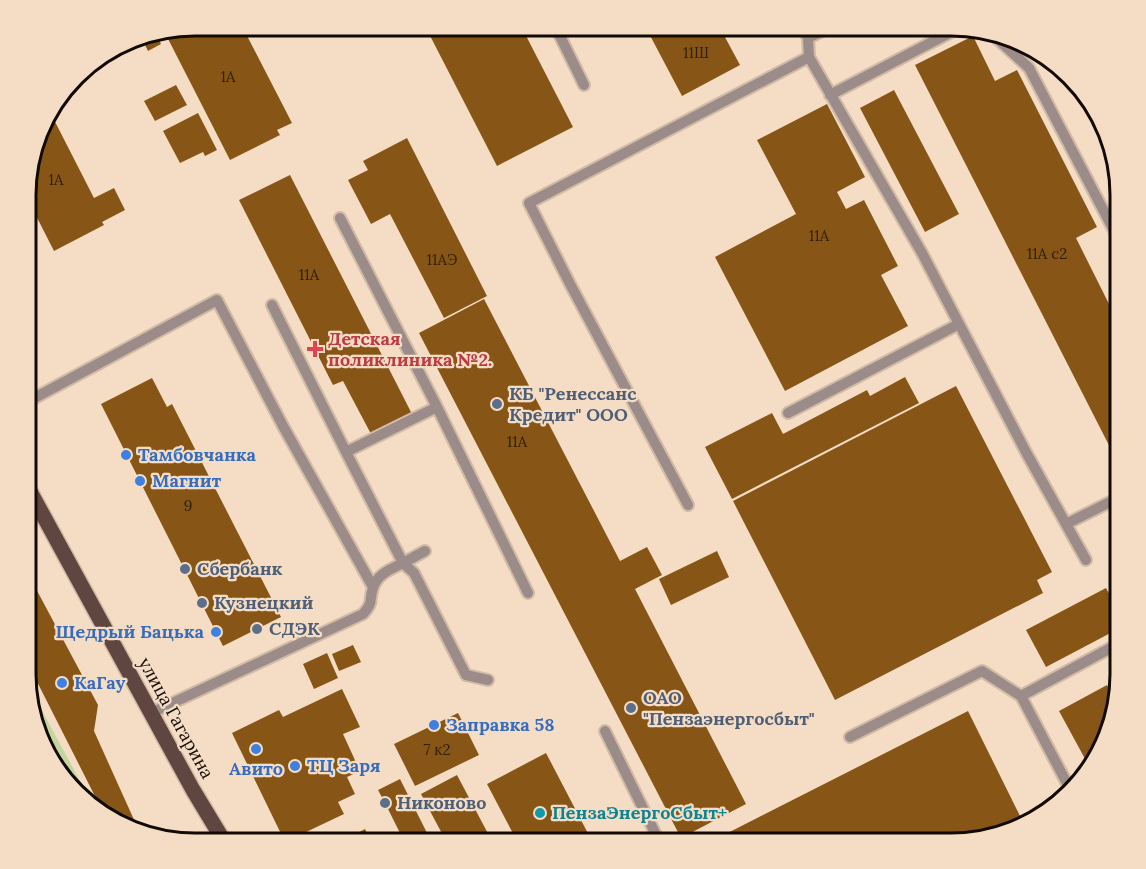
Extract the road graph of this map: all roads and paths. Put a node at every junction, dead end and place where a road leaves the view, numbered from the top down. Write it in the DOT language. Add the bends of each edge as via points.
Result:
graph roads {
  1 [pos="560,36"];
  2 [pos="812,36"];
  3 [pos="943,36"];
  4 [pos="808,38"];
  5 [pos="1003,45"];
  6 [pos="809,57"];
  7 [pos="584,85"];
  8 [pos="830,94"];
  9 [pos="340,218"];
  10 [pos="1110,223"];
  11 [pos="272,305"];
  12 [pos="959,324"];
  13 [pos="36,397"];
  14 [pos="437,407"];
  15 [pos="788,413"];
  16 [pos="346,452"];
  17 [pos="36,502"];
  18 [pos="1110,502"];
  19 [pos="688,505"];
  20 [pos="1066,524"];
  21 [pos="425,551"];
  22 [pos="1086,560"];
  23 [pos="403,563"];
  24 [pos="373,587"];
  25 [pos="528,593"];
  26 [pos="1110,648"];
  27 [pos="488,680"];
  28 [pos="1021,696"];
  29 [pos="151,713"];
  30 [pos="605,731"];
  31 [pos="850,737"];
  32 [pos="1067,782"];
  33 [pos="219,833"];
  34 [pos="655,833"];
  1 -- 7 [label="lane"];
  2 -- 4 [label="lane"];
  3 -- 8 [label="lane"];
  4 -- 6 [label="lane"];
  5 -- 10 [label="lane" via="1029,68"];
  6 -- 8 [label="lane"];
  6 -- 19 [label="lane" via="530,203"];
  8 -- 12 [label="lane"];
  9 -- 14 [label="lane"];
  11 -- 16 [label="lane"];
  12 -- 15 [label="lane"];
  12 -- 20 [label="lane"];
  13 -- 24 [label="lane" via="217,300"];
  14 -- 16 [label="lane"];
  14 -- 25 [label="lane"];
  16 -- 23 [label="lane"];
  17 -- 29 [label="main road, улица Гагарина"];
  18 -- 20 [label="lane"];
  20 -- 22 [label="lane"];
  21 -- 23 [label="lane"];
  23 -- 24 [label="lane" via="383,573"];
  23 -- 27 [label="lane" via="414,573 466,675"];
  24 -- 29 [label="lane" via="372,604 363,614"];
  26 -- 28 [label="lane"];
  28 -- 31 [label="lane" via="982,671"];
  28 -- 32 [label="lane"];
  29 -- 33 [label="main road, улица Гагарина"];
  30 -- 34 [label="lane"];
}
